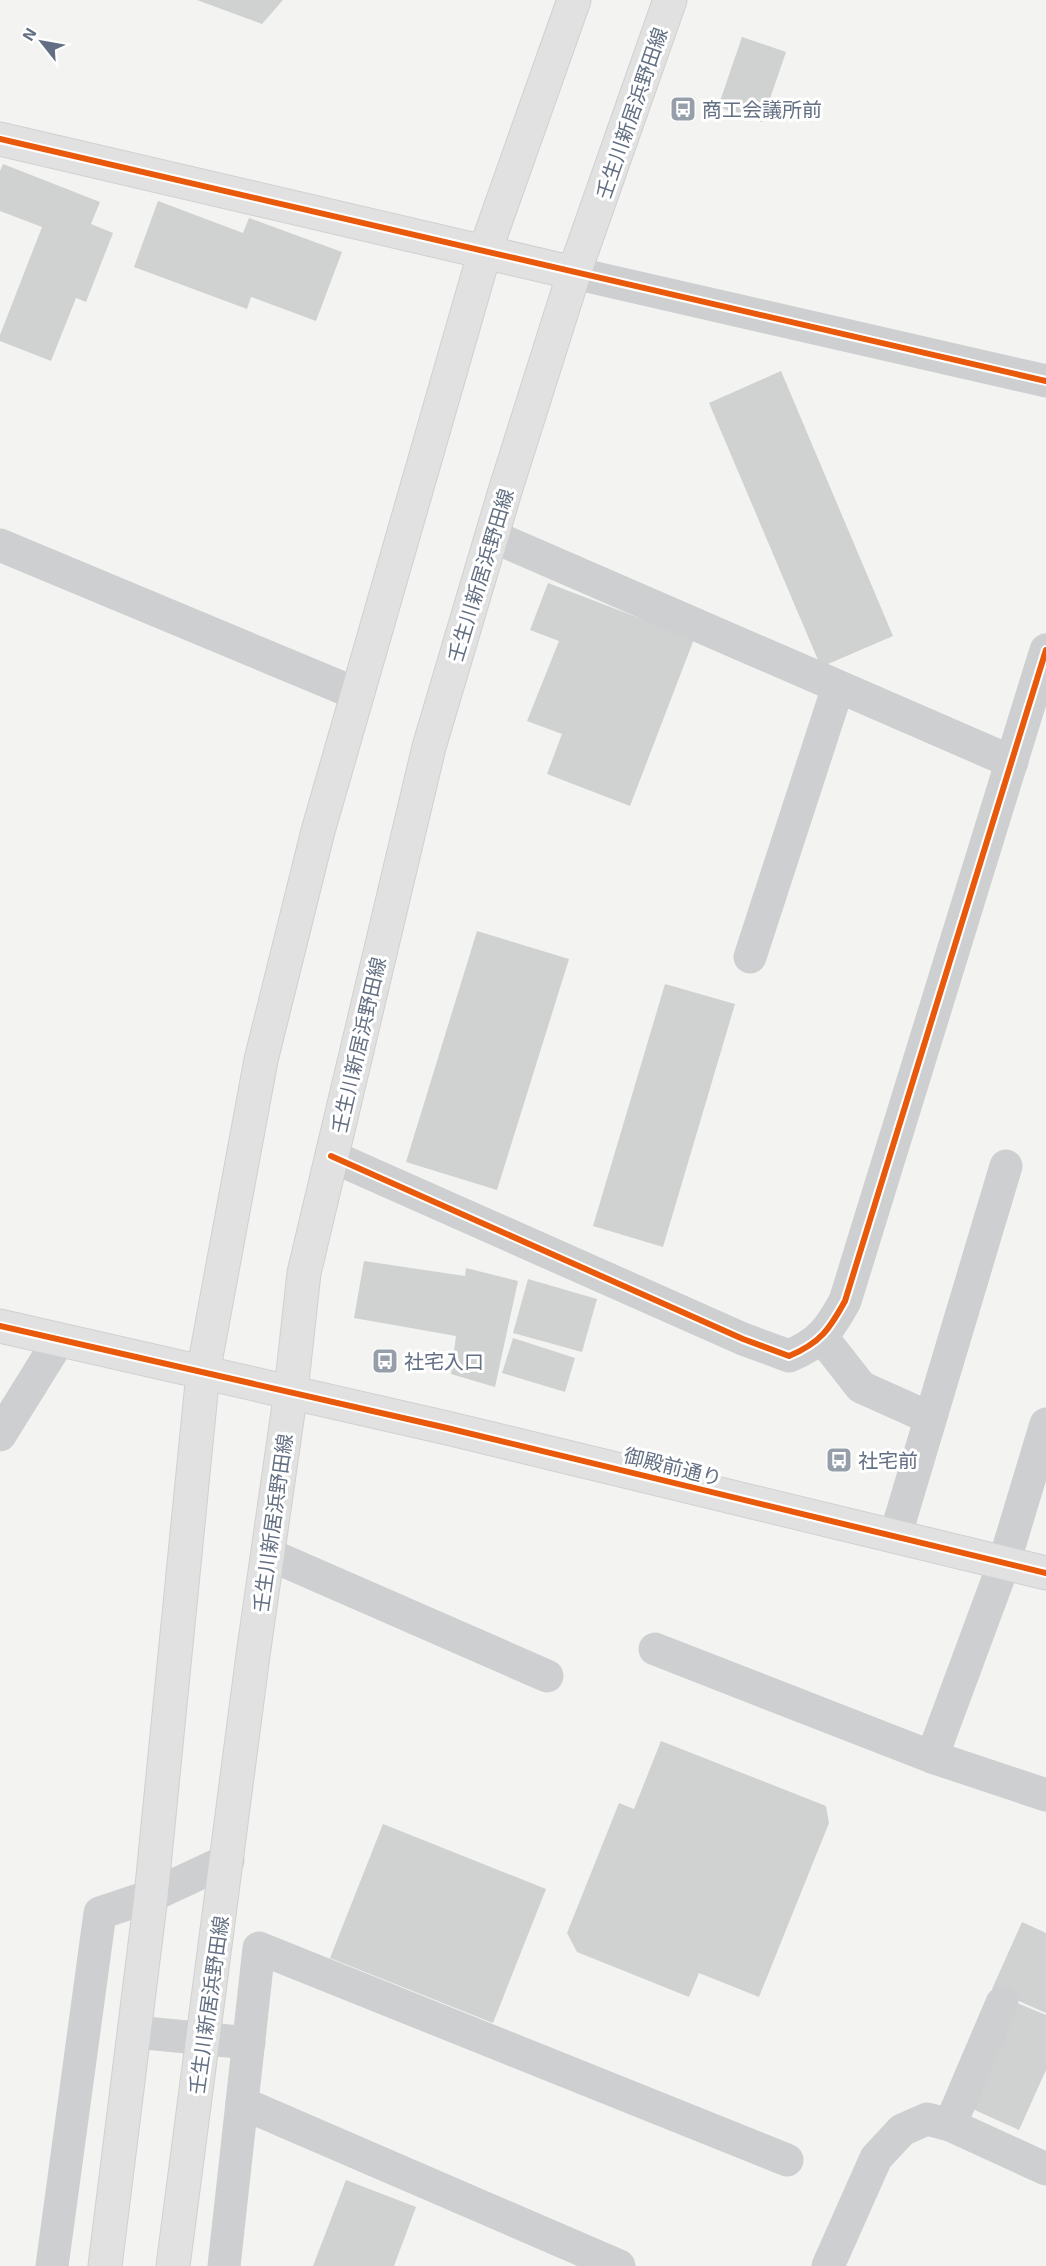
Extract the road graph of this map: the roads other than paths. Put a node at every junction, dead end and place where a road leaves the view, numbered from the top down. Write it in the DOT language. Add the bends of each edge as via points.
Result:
graph roads {
  1 [pos="574,0"];
  2 [pos="670,0"];
  3 [pos="0,139"];
  4 [pos="486,251"];
  5 [pos="574,273"];
  6 [pos="1046,381"];
  7 [pos="492,536"];
  8 [pos="0,545"];
  9 [pos="1046,650"];
  10 [pos="838,687"];
  11 [pos="357,694"];
  12 [pos="1012,762"];
  13 [pos="750,957"];
  14 [pos="331,1156"];
  15 [pos="1006,1166"];
  16 [pos="0,1326"];
  17 [pos="821,1336"];
  18 [pos="59,1340"];
  19 [pos="202,1373"];
  20 [pos="291,1391"];
  21 [pos="930,1418"];
  22 [pos="1046,1424"];
  23 [pos="0,1435"];
  24 [pos="895,1537"];
  25 [pos="268,1554"];
  26 [pos="1004,1563"];
  27 [pos="1046,1573"];
  28 [pos="655,1649"];
  29 [pos="547,1676"];
  30 [pos="932,1757"];
  31 [pos="1046,1795"];
  32 [pos="228,1860"];
  33 [pos="151,1896"];
  34 [pos="1002,2003"];
  35 [pos="135,2032"];
  36 [pos="204,2038"];
  37 [pos="249,2043"];
  38 [pos="242,2103"];
  39 [pos="950,2125"];
  40 [pos="787,2160"];
  41 [pos="1046,2169"];
  42 [pos="52,2266"];
  43 [pos="105,2266"];
  44 [pos="173,2266"];
  45 [pos="224,2266"];
  46 [pos="619,2266"];
  47 [pos="828,2266"];
  1 -- 4 [label="main road"];
  2 -- 5 [label="main road, 壬生川新居浜野田線"];
  3 -- 4 [label="main road"];
  4 -- 5 [label="main road"];
  4 -- 11 [label="main road"];
  5 -- 6 [label="street"];
  5 -- 7 [label="main road, 壬生川新居浜野田線"];
  7 -- 10 [label="street"];
  7 -- 14 [label="main road, 壬生川新居浜野田線" via="429,747"];
  8 -- 11 [label="street"];
  9 -- 12 [label="street"];
  10 -- 12 [label="street"];
  10 -- 13 [label="street"];
  11 -- 19 [label="main road" via="261,1060"];
  12 -- 17 [label="street" via="845,1301"];
  14 -- 17 [label="street" via="789,1356 810,1347"];
  14 -- 20 [label="main road, 壬生川新居浜野田線" via="304,1273"];
  15 -- 21 [label="street"];
  16 -- 18 [label="main road, 御殿前通り"];
  17 -- 21 [label="street" via="861,1387"];
  18 -- 19 [label="main road, 御殿前通り"];
  18 -- 23 [label="street"];
  19 -- 20 [label="main road, 御殿前通り"];
  19 -- 33 [label="main road"];
  20 -- 24 [label="main road, 御殿前通り"];
  20 -- 25 [label="main road, 壬生川新居浜野田線"];
  21 -- 24 [label="street"];
  22 -- 26 [label="street"];
  24 -- 26 [label="main road, 御殿前通り"];
  25 -- 29 [label="street"];
  25 -- 32 [label="main road, 壬生川新居浜野田線"];
  26 -- 27 [label="main road, 御殿前通り"];
  26 -- 30 [label="street"];
  28 -- 30 [label="street"];
  30 -- 31 [label="street"];
  32 -- 33 [label="street"];
  32 -- 36 [label="main road, 壬生川新居浜野田線"];
  33 -- 35 [label="main road"];
  33 -- 42 [label="street" via="100,1913"];
  34 -- 39 [label="street"];
  35 -- 36 [label="street"];
  35 -- 43 [label="main road"];
  36 -- 37 [label="street"];
  36 -- 44 [label="main road, 壬生川新居浜野田線"];
  37 -- 38 [label="street"];
  37 -- 40 [label="street" via="259,1948"];
  38 -- 45 [label="street"];
  38 -- 46 [label="street"];
  39 -- 41 [label="street"];
  39 -- 47 [label="street" via="927,2119 902,2130 876,2158"];
}
